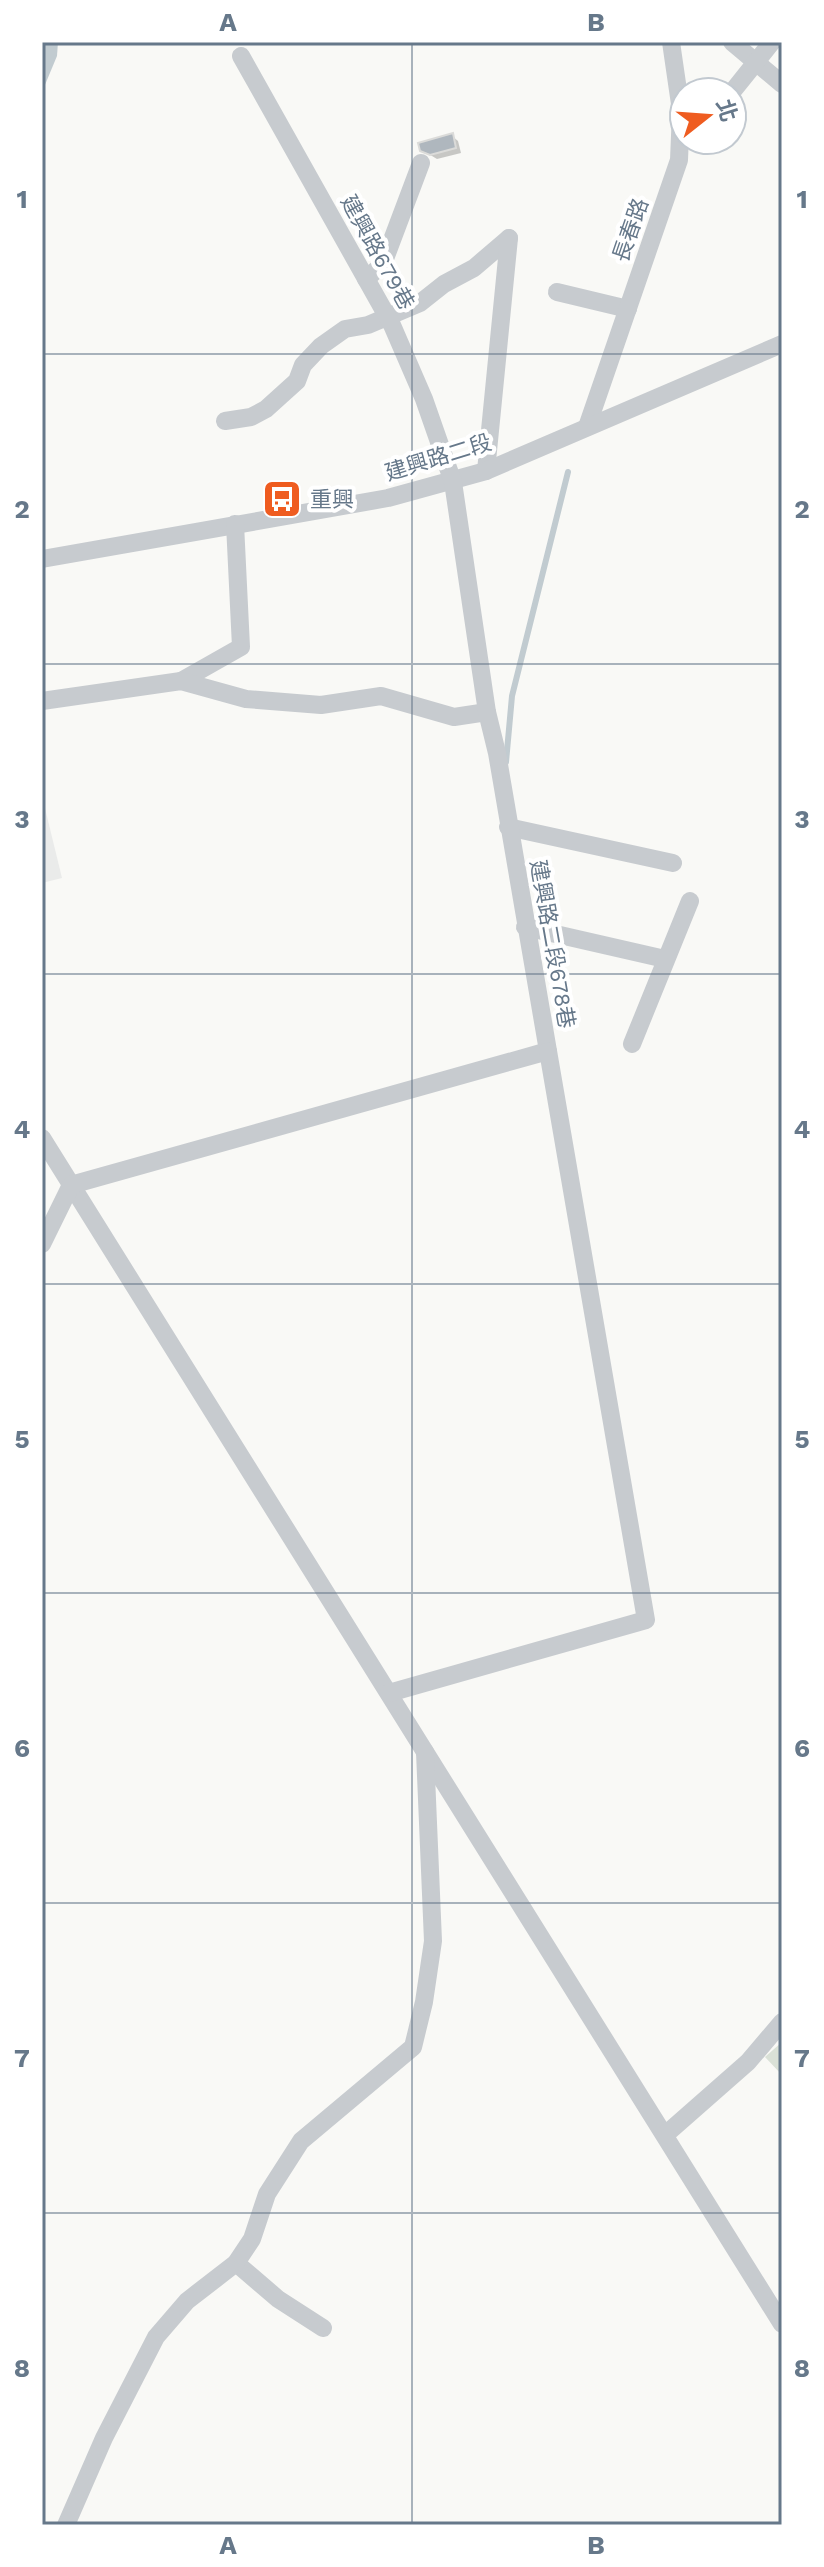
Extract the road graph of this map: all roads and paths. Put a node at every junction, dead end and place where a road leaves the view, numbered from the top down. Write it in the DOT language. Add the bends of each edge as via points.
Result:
graph roads {
  1 [pos="732,42"];
  2 [pos="772,42"];
  3 [pos="669,43"];
  4 [pos="241,56"];
  5 [pos="756,62"];
  6 [pos="745,76"];
  7 [pos="782,84"];
  8 [pos="682,156"];
  9 [pos="679,160"];
  10 [pos="421,163"];
  11 [pos="366,279"];
  12 [pos="557,292"];
  13 [pos="628,309"];
  14 [pos="387,317"];
  15 [pos="782,344"];
  16 [pos="225,421"];
  17 [pos="587,427"];
  18 [pos="486,471"];
  19 [pos="453,482"];
  20 [pos="235,524"];
  21 [pos="42,559"];
  22 [pos="181,681"];
  23 [pos="42,701"];
  24 [pos="487,712"];
  25 [pos="508,827"];
  26 [pos="673,863"];
  27 [pos="690,901"];
  28 [pos="525,927"];
  29 [pos="665,959"];
  30 [pos="632,1044"];
  31 [pos="548,1051"];
  32 [pos="42,1138"];
  33 [pos="71,1185"];
  34 [pos="42,1244"];
  35 [pos="389,1693"];
  36 [pos="425,1749"];
  37 [pos="782,2022"];
  38 [pos="665,2135"];
  39 [pos="236,2263"];
  40 [pos="782,2324"];
  41 [pos="323,2328"];
  42 [pos="66,2525"];
  1 -- 5 [label="street"];
  2 -- 5 [label="street"];
  3 -- 9 [label="street, 長春路" via="681,111"];
  4 -- 11 [label="street, 建興路679巷"];
  5 -- 6 [label="street"];
  5 -- 7 [label="street"];
  8 -- 9 [label="street"];
  9 -- 13 [label="street, 長春路"];
  10 -- 11 [label="street" via="383,264"];
  11 -- 14 [label="street, 建興路679巷"];
  12 -- 13 [label="street"];
  13 -- 17 [label="street, 長春路"];
  14 -- 16 [label="street" via="345,329 321,346 303,365 297,381 266,409"];
  14 -- 18 [label="street" via="420,303 509,238"];
  14 -- 19 [label="street, 建興路679巷"];
  15 -- 17 [label="street, 建興路二段"];
  17 -- 18 [label="street, 建興路二段"];
  18 -- 19 [label="street, 建興路二段"];
  19 -- 20 [label="street, 建興路二段"];
  19 -- 24 [label="street, 建興路二段678巷"];
  20 -- 21 [label="street, 建興路二段"];
  20 -- 22 [label="street" via="241,647"];
  22 -- 23 [label="street"];
  22 -- 24 [label="street" via="246,699 321,705 381,696 454,717"];
  24 -- 25 [label="street, 建興路二段678巷"];
  25 -- 26 [label="street"];
  25 -- 28 [label="street, 建興路二段678巷"];
  27 -- 29 [label="street"];
  28 -- 29 [label="street"];
  28 -- 31 [label="street, 建興路二段678巷"];
  29 -- 30 [label="street"];
  31 -- 33 [label="street, 建興路二段678巷"];
  31 -- 35 [label="street" via="646,1620"];
  32 -- 33 [label="street"];
  33 -- 34 [label="street"];
  33 -- 35 [label="street"];
  35 -- 36 [label="street"];
  36 -- 38 [label="street"];
  36 -- 39 [label="street" via="433,1941 413,2047 301,2141 267,2194 252,2239"];
  37 -- 38 [label="street" via="748,2062"];
  38 -- 40 [label="street"];
  39 -- 41 [label="street"];
  39 -- 42 [label="street" via="187,2301 156,2337"];
}
